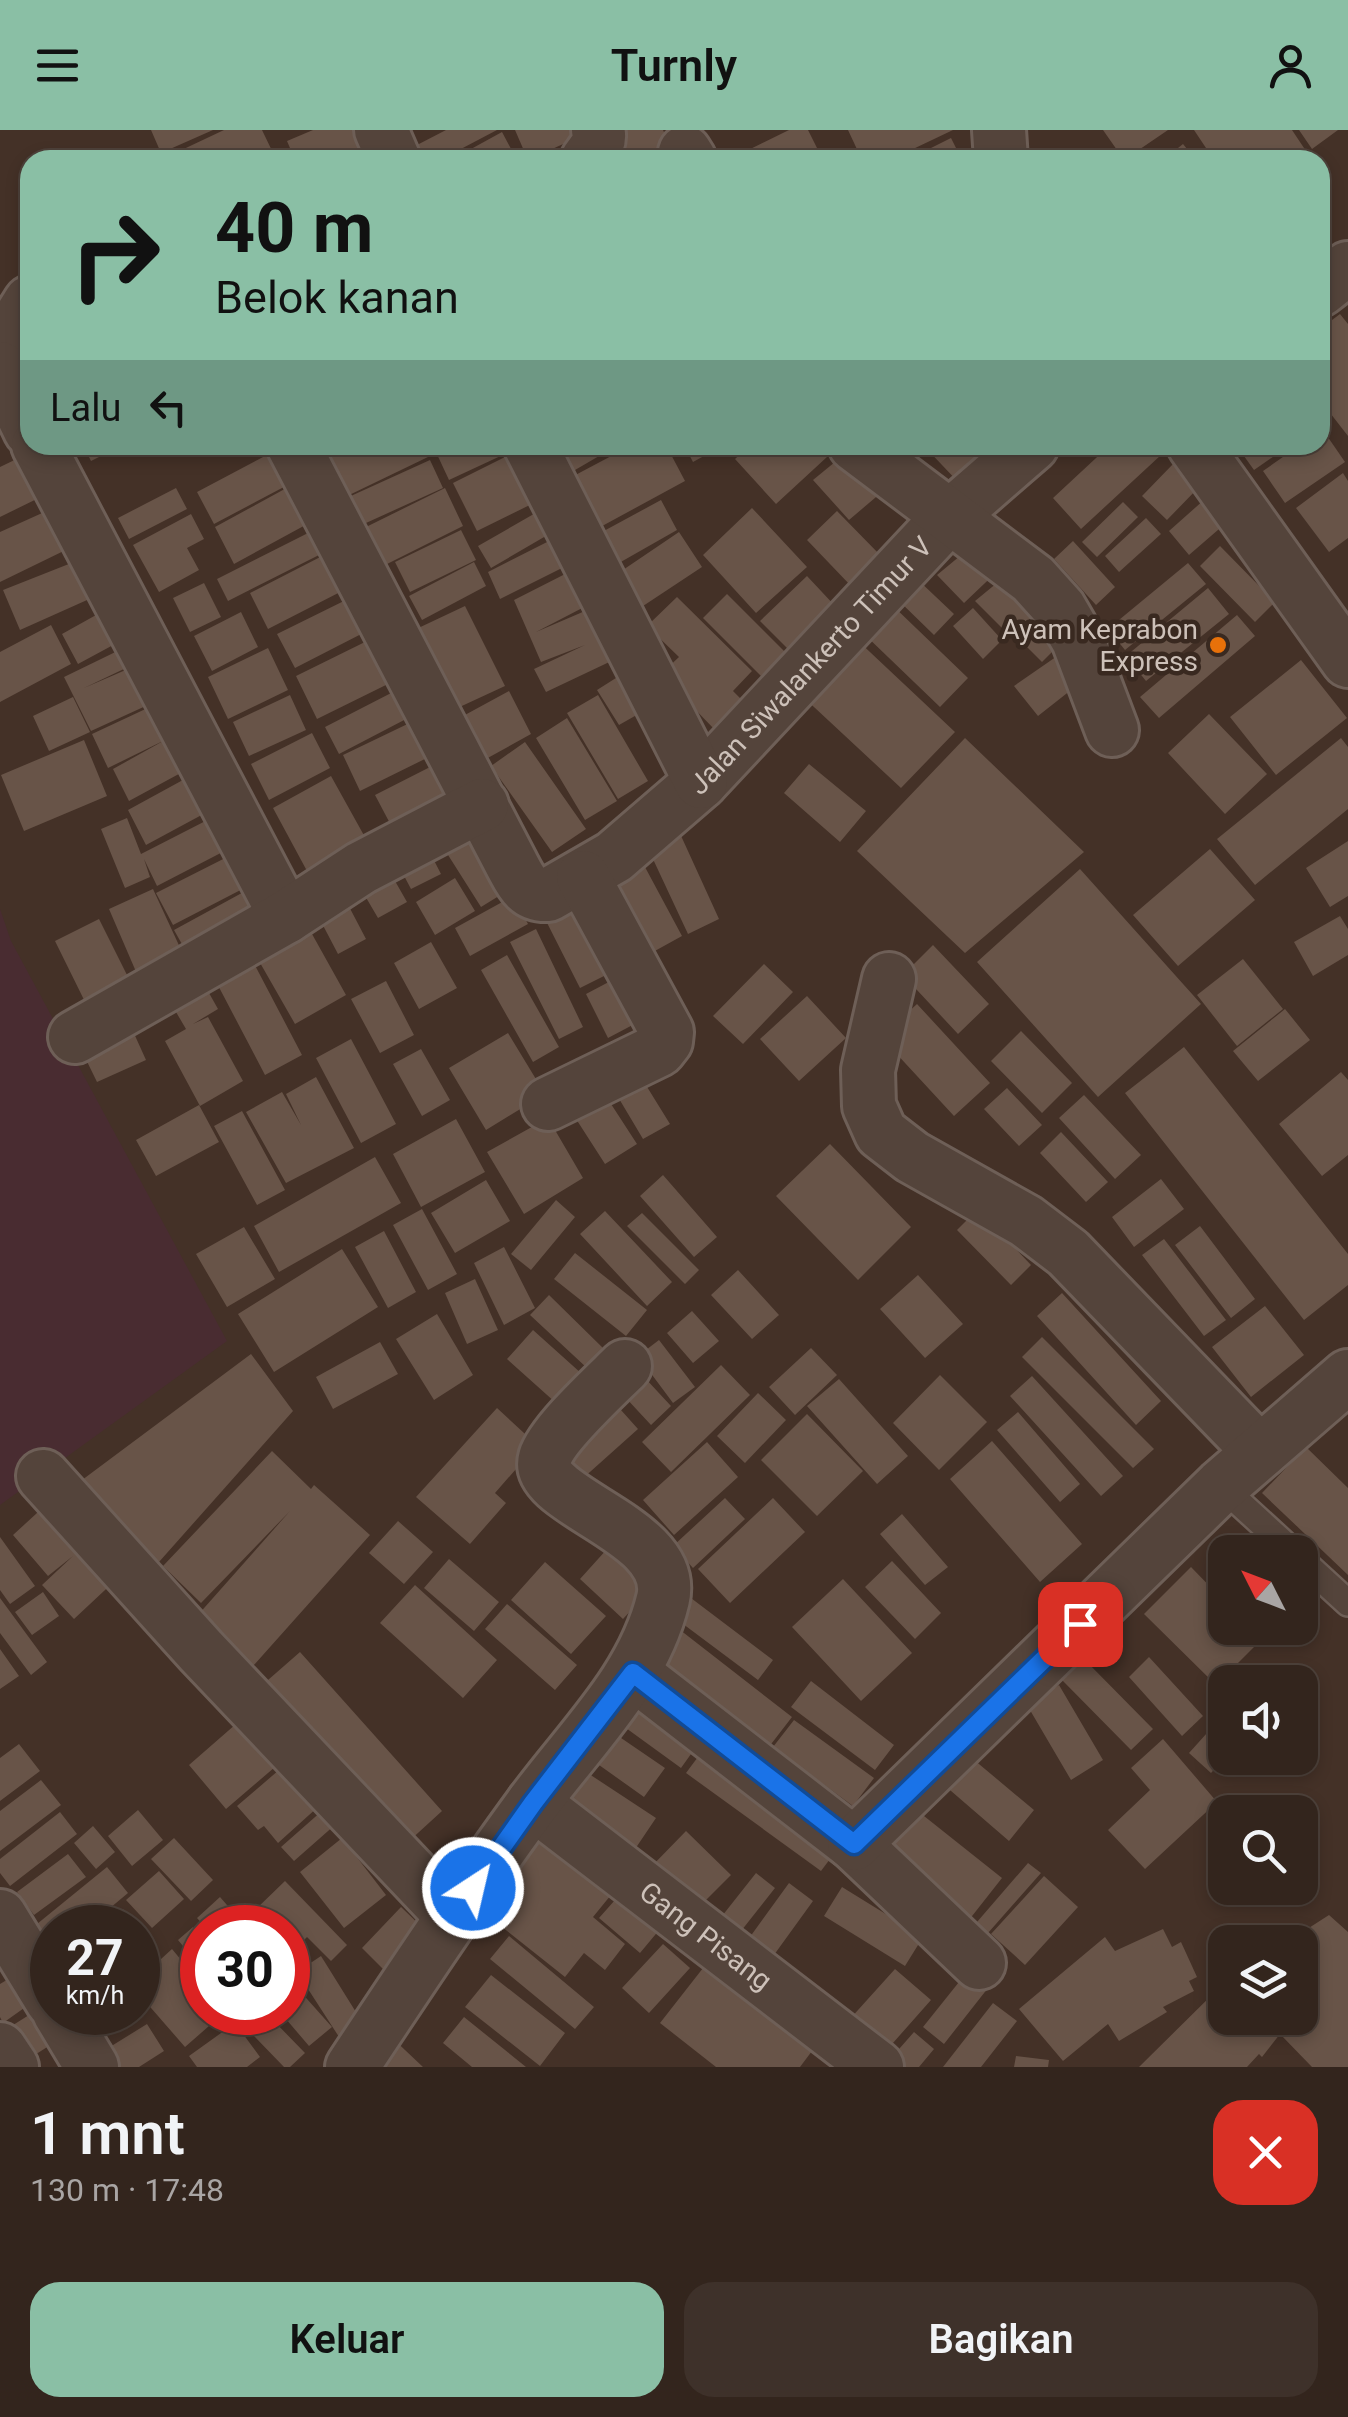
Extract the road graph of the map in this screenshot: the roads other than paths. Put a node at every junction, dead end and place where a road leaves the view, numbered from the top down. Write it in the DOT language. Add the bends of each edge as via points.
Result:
graph roads {
  1 [pos="20,318"];
  2 [pos="0,356"];
  3 [pos="0,368"];
  4 [pos="20,409"];
  5 [pos="43,455"];
  6 [pos="299,455"];
  7 [pos="535,455"];
  8 [pos="869,455"];
  9 [pos="1020,455"];
  10 [pos="1201,455"];
  11 [pos="948,518"];
  12 [pos="1348,662"];
  13 [pos="1112,730"];
  14 [pos="702,782"];
  15 [pos="482,805"];
  16 [pos="584,878"];
  17 [pos="286,916"];
  18 [pos="888,979"];
  19 [pos="75,1038"];
  20 [pos="548,1104"];
  21 [pos="625,1366"];
  22 [pos="1348,1376"];
  23 [pos="1260,1452"];
  24 [pos="43,1476"];
  25 [pos="1221,1486"];
  26 [pos="1274,1535"];
  27 [pos="1318,1576"];
  28 [pos="1348,1603"];
  29 [pos="633,1673"];
  30 [pos="533,1803"];
  31 [pos="854,1844"];
  32 [pos="0,1916"];
  33 [pos="453,1917"];
  34 [pos="979,1963"];
  35 [pos="30,1965"];
  36 [pos="73,2035"];
  37 [pos="0,2048"];
  38 [pos="12,2067"];
  39 [pos="92,2067"];
  40 [pos="352,2067"];
  41 [pos="877,2067"];
  1 -- 2 [label="street"];
  3 -- 4 [label="street"];
  5 -- 17 [label="street"];
  6 -- 15 [label="street"];
  7 -- 14 [label="street"];
  8 -- 11 [label="street"];
  9 -- 11 [label="street, Jalan Siwalankerto Timur V"];
  10 -- 12 [label="street"];
  11 -- 13 [label="street" via="1033,579 1060,609"];
  11 -- 14 [label="street, Jalan Siwalankerto Timur V"];
  14 -- 16 [label="street, Jalan Siwalankerto Timur V"];
  15 -- 16 [label="street, Jalan Siwalankerto Timur V" via="536,896"];
  15 -- 17 [label="street"];
  16 -- 20 [label="street" via="666,1041"];
  17 -- 19 [label="street"];
  18 -- 23 [label="street" via="868,1070 868,1106 881,1133 1068,1253"];
  21 -- 29 [label="street" via="546,1453 545,1472 662,1567 663,1597"];
  22 -- 23 [label="street"];
  23 -- 25 [label="street"];
  24 -- 33 [label="street"];
  25 -- 26 [label="lane"];
  25 -- 31 [label="street"];
  27 -- 28 [label="lane"];
  29 -- 30 [label="street"];
  29 -- 31 [label="street"];
  30 -- 33 [label="street"];
  30 -- 41 [label="street, Gang Pisang"];
  31 -- 34 [label="street"];
  32 -- 35 [label="street"];
  33 -- 40 [label="street"];
  36 -- 39 [label="street"];
  37 -- 38 [label="street"];
}
